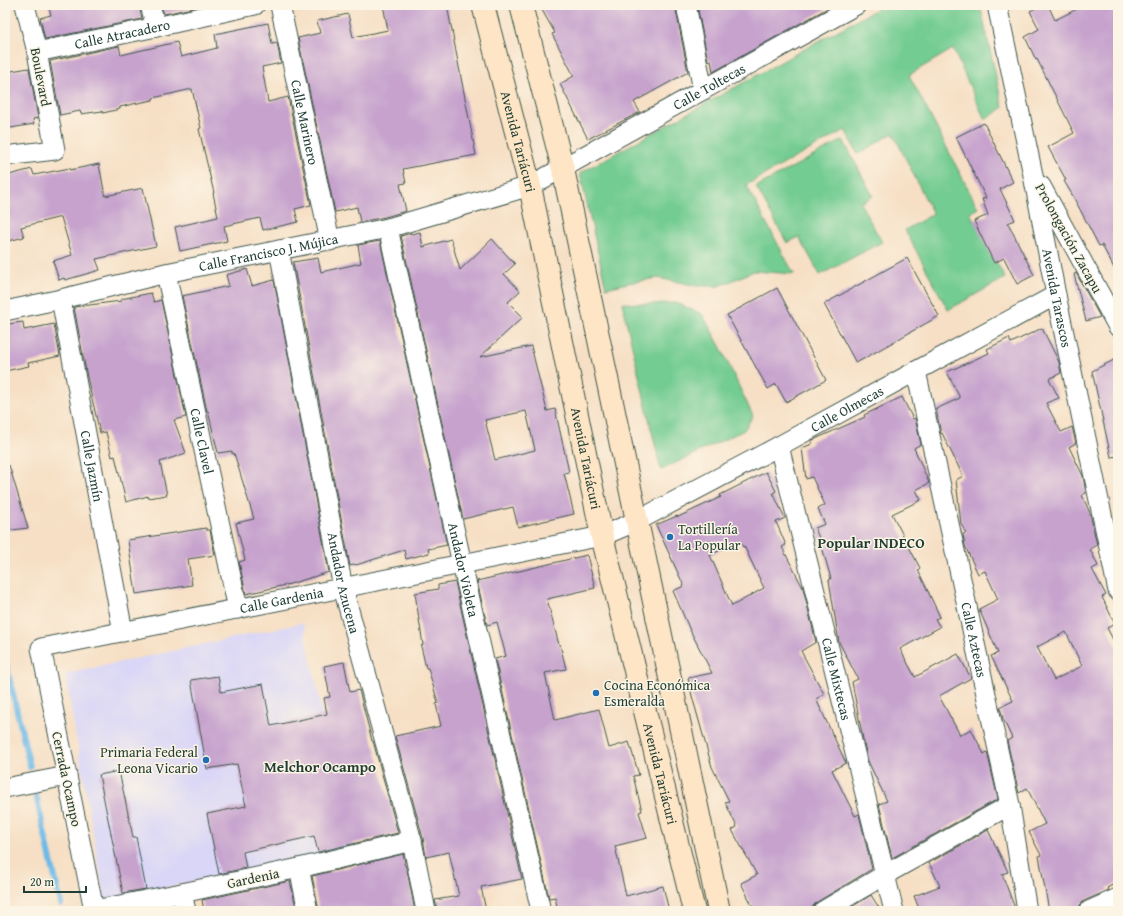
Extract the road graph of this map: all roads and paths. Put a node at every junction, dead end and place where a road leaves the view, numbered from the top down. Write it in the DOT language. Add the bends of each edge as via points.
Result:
graph roads {
  1 [pos="25,5"];
  2 [pos="150,5"];
  3 [pos="255,5"];
  4 [pos="280,5"];
  5 [pos="483,5"];
  6 [pos="521,5"];
  7 [pos="686,5"];
  8 [pos="856,5"];
  9 [pos="997,5"];
  10 [pos="838,10"];
  11 [pos="156,27"];
  12 [pos="37,52"];
  13 [pos="702,90"];
  14 [pos="5,156"];
  15 [pos="563,168"];
  16 [pos="1032,170"];
  17 [pos="530,186"];
  18 [pos="388,228"];
  19 [pos="330,241"];
  20 [pos="279,250"];
  21 [pos="166,273"];
  22 [pos="1056,295"];
  23 [pos="61,299"];
  24 [pos="5,311"];
  25 [pos="1118,327"];
  26 [pos="916,371"];
  27 [pos="779,446"];
  28 [pos="638,521"];
  29 [pos="602,536"];
  30 [pos="462,564"];
  31 [pos="343,588"];
  32 [pos="1118,592"];
  33 [pos="238,609"];
  34 [pos="122,632"];
  35 [pos="41,648"];
  36 [pos="67,776"];
  37 [pos="5,788"];
  38 [pos="1010,805"];
  39 [pos="412,841"];
  40 [pos="299,868"];
  41 [pos="886,874"];
  42 [pos="1118,898"];
  43 [pos="184,902"];
  44 [pos="94,910"];
  45 [pos="308,911"];
  46 [pos="426,911"];
  47 [pos="541,911"];
  48 [pos="694,911"];
  49 [pos="719,911"];
  50 [pos="823,911"];
  51 [pos="894,911"];
  52 [pos="1027,911"];
  53 [pos="1089,911"];
  1 -- 12 [label="street, Boulevard"];
  2 -- 11 [label="street"];
  3 -- 11 [label="street, Calle Atracadero"];
  4 -- 19 [label="street, Calle Marinero"];
  5 -- 17 [label="street, Avenida Tariácuri"];
  6 -- 15 [label="street, Avenida Tariácuri"];
  7 -- 13 [label="street"];
  8 -- 10 [label="street, Calle Toltecas"];
  9 -- 16 [label="street, Avenida Tarascos"];
  10 -- 13 [label="street, Calle Toltecas"];
  11 -- 12 [label="street, Calle Atracadero"];
  12 -- 14 [label="street, Boulevard" via="55,150"];
  13 -- 15 [label="street, Calle Toltecas"];
  15 -- 17 [label="street, Calle Toltecas"];
  15 -- 28 [label="street, Avenida Tariácuri"];
  16 -- 22 [label="street, Avenida Tarascos"];
  16 -- 25 [label="street, Prolongación Zacapu"];
  17 -- 18 [label="street, Calle Francisco J. Mújica"];
  17 -- 29 [label="street, Avenida Tariácuri"];
  18 -- 19 [label="street, Calle Francisco J. Mújica"];
  18 -- 30 [label="street, Andador Violeta"];
  19 -- 20 [label="street, Calle Francisco J. Mújica"];
  20 -- 21 [label="street, Calle Francisco J. Mújica"];
  20 -- 31 [label="street, Andador Azucena"];
  21 -- 23 [label="street, Calle Francisco J. Mújica"];
  21 -- 33 [label="street, Calle Clavel"];
  22 -- 26 [label="street, Calle Olmecas"];
  22 -- 32 [label="street, Avenida Tarascos"];
  23 -- 24 [label="street, Calle Francisco J. Mújica"];
  23 -- 34 [label="street, Calle Jazmín"];
  26 -- 27 [label="street, Calle Olmecas"];
  26 -- 38 [label="street, Calle Aztecas"];
  27 -- 28 [label="street, Calle Olmecas"];
  27 -- 41 [label="street, Calle Mixtecas"];
  28 -- 29 [label="street, Calle Gardenia"];
  28 -- 49 [label="street, Avenida Tariácuri"];
  29 -- 30 [label="street, Calle Gardenia"];
  29 -- 48 [label="street, Avenida Tariácuri"];
  30 -- 31 [label="street, Calle Gardenia"];
  30 -- 47 [label="street, Andador Violeta"];
  31 -- 33 [label="street, Calle Gardenia"];
  31 -- 39 [label="street, Andador Azucena"];
  33 -- 34 [label="street, Calle Gardenia"];
  34 -- 35 [label="street, Calle Gardenia"];
  35 -- 36 [label="street, Cerrada Ocampo"];
  36 -- 37 [label="street"];
  36 -- 44 [label="street, Cerrada Ocampo"];
  38 -- 41 [label="street"];
  38 -- 52 [label="street, Calle Aztecas"];
  39 -- 40 [label="street, Gardenia"];
  39 -- 46 [label="street, Andador Azucena"];
  40 -- 43 [label="street, Gardenia"];
  40 -- 45 [label="street"];
  41 -- 50 [label="street"];
  41 -- 51 [label="street, Calle Mixtecas"];
  42 -- 53 [label="street"];
  43 -- 44 [label="street, Gardenia"];
}
